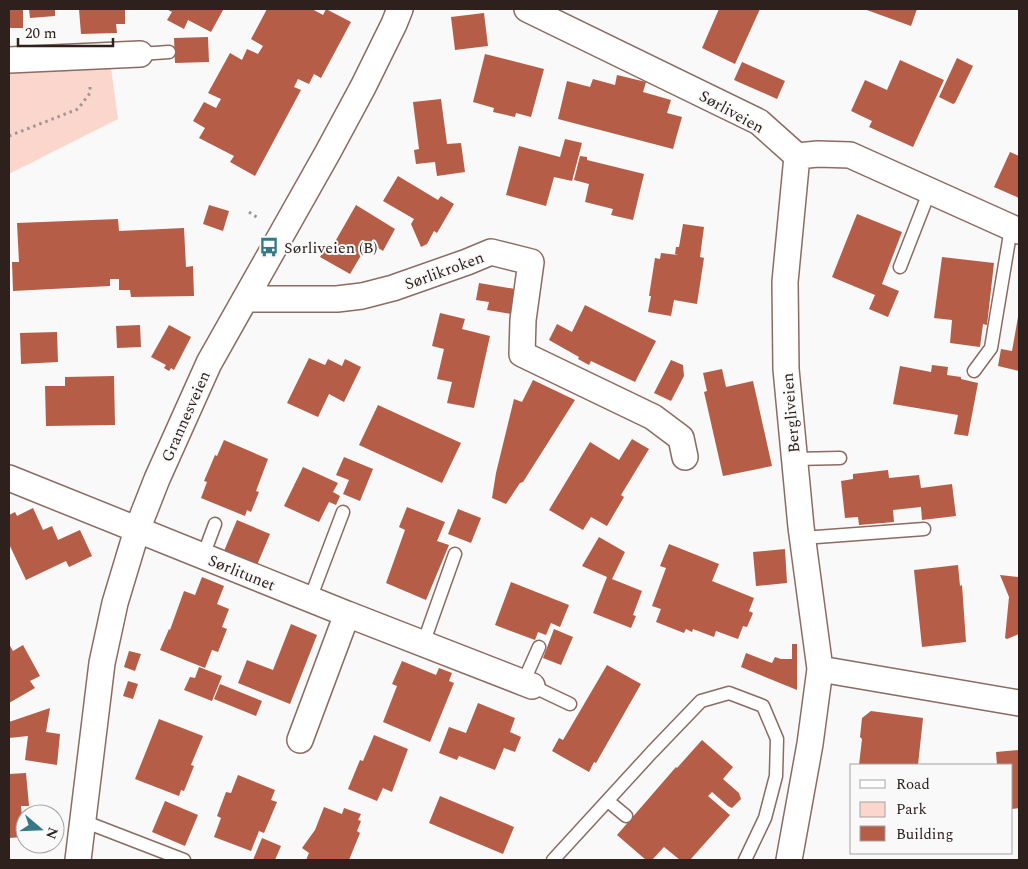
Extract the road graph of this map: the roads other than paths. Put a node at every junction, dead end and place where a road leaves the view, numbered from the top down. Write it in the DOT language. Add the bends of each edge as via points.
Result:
graph roads {
  1 [pos="400,9"];
  2 [pos="527,9"];
  3 [pos="168,52"];
  4 [pos="140,54"];
  5 [pos="9,60"];
  6 [pos="797,156"];
  7 [pos="930,190"];
  8 [pos="1015,230"];
  9 [pos="900,267"];
  10 [pos="245,300"];
  11 [pos="974,371"];
  12 [pos="685,457"];
  13 [pos="840,458"];
  14 [pos="794,459"];
  15 [pos="9,478"];
  16 [pos="343,512"];
  17 [pos="215,524"];
  18 [pos="924,529"];
  19 [pos="137,530"];
  20 [pos="803,538"];
  21 [pos="455,554"];
  22 [pos="203,556"];
  23 [pos="310,599"];
  24 [pos="347,614"];
  25 [pos="423,644"];
  26 [pos="539,647"];
  27 [pos="820,669"];
  28 [pos="527,684"];
  29 [pos="1019,702"];
  30 [pos="570,704"];
  31 [pos="300,740"];
  32 [pos="608,801"];
  33 [pos="626,816"];
  34 [pos="83,821"];
  35 [pos="78,860"];
  36 [pos="184,860"];
  37 [pos="554,860"];
  38 [pos="745,860"];
  39 [pos="789,860"];
  1 -- 10 [label="street, Grannesveien" via="363,87"];
  2 -- 6 [label="street, Sørliveien" via="759,122"];
  3 -- 4 [label="lane"];
  4 -- 5 [label="street"];
  6 -- 7 [label="street" via="850,155"];
  6 -- 14 [label="street, Bergliveien" via="785,282 786,369"];
  7 -- 8 [label="street"];
  7 -- 9 [label="lane"];
  8 -- 11 [label="lane" via="990,334 991,348"];
  10 -- 12 [label="street, Sørlikroken" via="362,296 402,285 491,252 531,262 522,354 652,417 681,438"];
  10 -- 19 [label="street, Grannesveien" via="194,393"];
  13 -- 14 [label="lane"];
  14 -- 20 [label="street, Bergliveien"];
  15 -- 19 [label="street, Sørlitunet"];
  16 -- 23 [label="lane"];
  17 -- 22 [label="lane"];
  18 -- 20 [label="lane"];
  19 -- 22 [label="street, Sørlitunet"];
  19 -- 34 [label="street, Grannesveien" via="115,602 102,663"];
  20 -- 27 [label="street, Bergliveien"];
  21 -- 25 [label="lane"];
  22 -- 23 [label="street, Sørlitunet"];
  23 -- 24 [label="street, Sørlitunet"];
  24 -- 25 [label="street, Sørlitunet"];
  24 -- 31 [label="street"];
  25 -- 28 [label="street, Sørlitunet"];
  26 -- 28 [label="lane"];
  27 -- 29 [label="street"];
  27 -- 39 [label="street, Bergliveien"];
  28 -- 30 [label="lane"];
  32 -- 33 [label="lane"];
  32 -- 37 [label="lane"];
  32 -- 38 [label="lane" via="701,700 729,693 763,706 777,739 776,776 765,818"];
  34 -- 35 [label="street, Grannesveien"];
  34 -- 36 [label="lane"];
}
